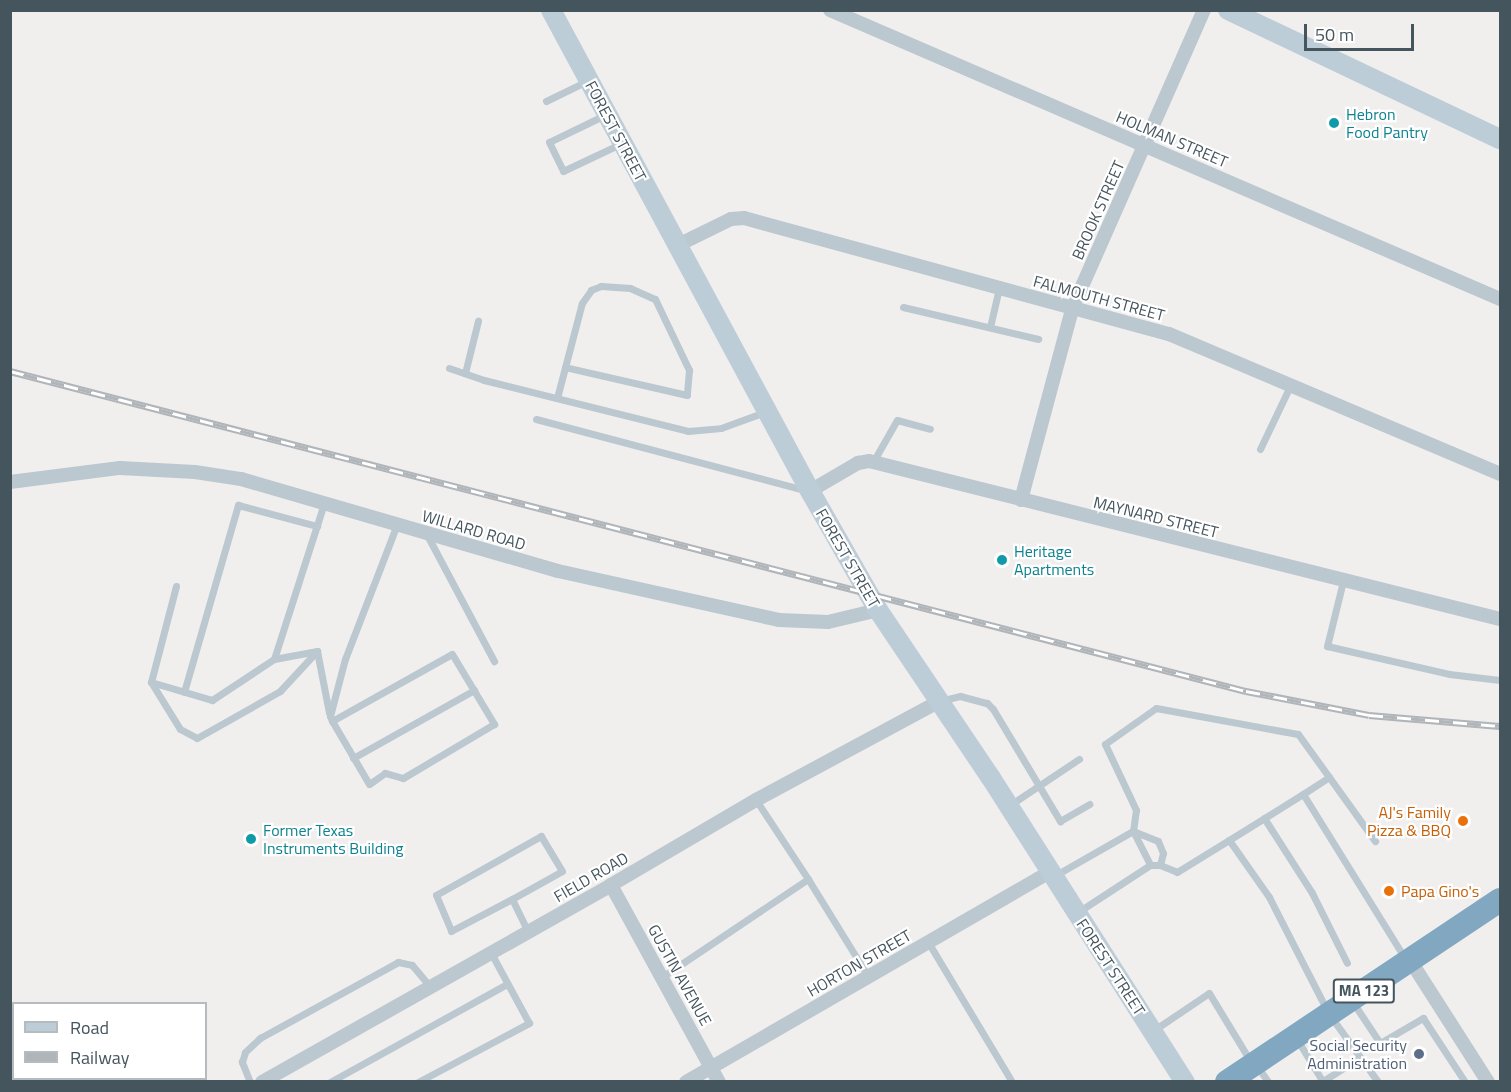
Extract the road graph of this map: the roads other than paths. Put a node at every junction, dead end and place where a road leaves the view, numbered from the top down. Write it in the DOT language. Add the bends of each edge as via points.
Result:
graph roads {
  1 [pos="551,10"];
  2 [pos="830,10"];
  3 [pos="1204,10"];
  4 [pos="1228,10"];
  5 [pos="589,80"];
  6 [pos="546,101"];
  7 [pos="607,114"];
  8 [pos="1500,139"];
  9 [pos="622,142"];
  10 [pos="1144,146"];
  11 [pos="678,245"];
  12 [pos="999,288"];
  13 [pos="1500,299"];
  14 [pos="903,307"];
  15 [pos="1072,309"];
  16 [pos="478,321"];
  17 [pos="990,327"];
  18 [pos="1038,339"];
  19 [pos="565,367"];
  20 [pos="449,368"];
  21 [pos="465,373"];
  22 [pos="1291,384"];
  23 [pos="557,398"];
  24 [pos="767,411"];
  25 [pos="536,419"];
  26 [pos="930,429"];
  27 [pos="1260,450"];
  28 [pos="873,462"];
  29 [pos="1500,474"];
  30 [pos="10,482"];
  31 [pos="810,491"];
  32 [pos="1021,500"];
  33 [pos="324,503"];
  34 [pos="397,524"];
  35 [pos="317,526"];
  36 [pos="426,533"];
  37 [pos="1343,581"];
  38 [pos="176,586"];
  39 [pos="878,610"];
  40 [pos="1500,619"];
  41 [pos="317,651"];
  42 [pos="274,659"];
  43 [pos="494,660"];
  44 [pos="1500,680"];
  45 [pos="151,682"];
  46 [pos="474,690"];
  47 [pos="184,692"];
  48 [pos="938,702"];
  49 [pos="331,719"];
  50 [pos="353,758"];
  51 [pos="1079,759"];
  52 [pos="1329,777"];
  53 [pos="1039,785"];
  54 [pos="1303,794"];
  55 [pos="756,800"];
  56 [pos="1089,804"];
  57 [pos="1008,807"];
  58 [pos="1264,818"];
  59 [pos="1133,831"];
  60 [pos="1228,840"];
  61 [pos="1376,841"];
  62 [pos="1150,865"];
  63 [pos="1160,865"];
  64 [pos="1051,874"];
  65 [pos="808,879"];
  66 [pos="611,885"];
  67 [pos="512,899"];
  68 [pos="1500,900"];
  69 [pos="1076,913"];
  70 [pos="528,932"];
  71 [pos="928,942"];
  72 [pos="492,953"];
  73 [pos="1409,961"];
  74 [pos="1347,963"];
  75 [pos="868,976"];
  76 [pos="662,977"];
  77 [pos="507,984"];
  78 [pos="431,988"];
  79 [pos="1352,999"];
  80 [pos="1329,1014"];
  81 [pos="1152,1031"];
  82 [pos="1295,1037"];
  83 [pos="1359,1058"];
  84 [pos="712,1067"];
  85 [pos="1258,1070"];
  86 [pos="1323,1081"];
  87 [pos="250,1082"];
  88 [pos="262,1082"];
  89 [pos="330,1082"];
  90 [pos="418,1082"];
  91 [pos="686,1082"];
  92 [pos="720,1082"];
  93 [pos="1012,1082"];
  94 [pos="1185,1082"];
  95 [pos="1227,1082"];
  96 [pos="1378,1082"];
  97 [pos="1465,1082"];
  98 [pos="1488,1082"];
  1 -- 5 [label="main road, FOREST STREET"];
  2 -- 10 [label="street, HOLMAN STREET"];
  3 -- 10 [label="street, BROOK STREET"];
  4 -- 8 [label="main road"];
  5 -- 6 [label="lane"];
  5 -- 7 [label="main road, FOREST STREET"];
  7 -- 9 [label="main road, FOREST STREET"];
  7 -- 9 [label="lane" via="549,142 563,171"];
  9 -- 11 [label="main road, FOREST STREET"];
  10 -- 13 [label="street, HOLMAN STREET"];
  10 -- 15 [label="street, BROOK STREET"];
  11 -- 12 [label="street, FALMOUTH STREET" via="731,219 744,218"];
  11 -- 24 [label="main road, FOREST STREET"];
  12 -- 15 [label="street, FALMOUTH STREET"];
  12 -- 17 [label="lane"];
  14 -- 17 [label="lane"];
  15 -- 22 [label="street, FALMOUTH STREET" via="1188,340"];
  15 -- 32 [label="street, BROOK STREET"];
  16 -- 21 [label="lane"];
  17 -- 18 [label="lane"];
  19 -- 19 [label="lane" via="582,303 591,290 601,286 630,288 655,298 689,370 687,395"];
  19 -- 23 [label="lane"];
  20 -- 21 [label="lane"];
  21 -- 23 [label="lane"];
  22 -- 27 [label="lane"];
  22 -- 29 [label="street, FALMOUTH STREET"];
  23 -- 24 [label="lane" via="688,430 721,428"];
  24 -- 31 [label="main road, FOREST STREET"];
  25 -- 31 [label="lane"];
  26 -- 28 [label="lane" via="897,420"];
  28 -- 31 [label="street" via="858,463"];
  28 -- 32 [label="street, MAYNARD STREET"];
  30 -- 33 [label="street, WILLARD ROAD" via="120,468 195,472 241,479"];
  31 -- 39 [label="main road, FOREST STREET"];
  32 -- 37 [label="street, MAYNARD STREET"];
  33 -- 34 [label="street, WILLARD ROAD"];
  33 -- 35 [label="lane"];
  34 -- 36 [label="street, WILLARD ROAD"];
  34 -- 49 [label="lane" via="345,659"];
  35 -- 42 [label="lane"];
  35 -- 47 [label="lane" via="238,505"];
  36 -- 39 [label="street, WILLARD ROAD" via="603,583 779,620 828,622"];
  36 -- 43 [label="lane"];
  37 -- 40 [label="street, MAYNARD STREET"];
  37 -- 44 [label="lane" via="1327,646 1449,674"];
  38 -- 45 [label="lane"];
  39 -- 48 [label="main road, FOREST STREET"];
  41 -- 42 [label="lane"];
  41 -- 45 [label="lane" via="280,691 197,738 180,729"];
  41 -- 49 [label="lane"];
  42 -- 47 [label="lane" via="212,700"];
  45 -- 47 [label="lane"];
  46 -- 49 [label="lane" via="452,654"];
  46 -- 50 [label="lane"];
  46 -- 50 [label="lane" via="494,723 403,778 385,773 369,784"];
  48 -- 53 [label="lane" via="960,696 987,703"];
  48 -- 55 [label="street, FIELD ROAD"];
  48 -- 57 [label="main road, FOREST STREET"];
  49 -- 50 [label="lane"];
  51 -- 53 [label="lane"];
  52 -- 54 [label="lane"];
  52 -- 59 [label="lane" via="1298,734 1156,708 1105,744 1136,810"];
  52 -- 61 [label="lane"];
  53 -- 56 [label="lane" via="1060,821"];
  53 -- 57 [label="lane"];
  54 -- 58 [label="lane"];
  54 -- 73 [label="lane"];
  55 -- 65 [label="lane"];
  55 -- 66 [label="street, FIELD ROAD"];
  57 -- 64 [label="main road, FOREST STREET"];
  58 -- 60 [label="lane"];
  58 -- 74 [label="lane" via="1312,893"];
  59 -- 62 [label="lane"];
  59 -- 63 [label="lane" via="1158,841 1163,853"];
  59 -- 64 [label="lane"];
  60 -- 63 [label="lane" via="1178,872"];
  60 -- 80 [label="lane" via="1269,897"];
  62 -- 63 [label="lane"];
  62 -- 69 [label="lane"];
  64 -- 69 [label="main road, FOREST STREET"];
  64 -- 71 [label="street, HORTON STREET"];
  65 -- 75 [label="lane"];
  65 -- 76 [label="lane"];
  66 -- 70 [label="street, FIELD ROAD"];
  66 -- 76 [label="street, GUSTIN AVENUE"];
  67 -- 67 [label="lane" via="452,931 436,895 541,836 562,871"];
  67 -- 70 [label="lane"];
  68 -- 73 [label="highway, MA 123"];
  69 -- 81 [label="main road, FOREST STREET"];
  70 -- 72 [label="street, FIELD ROAD"];
  71 -- 75 [label="street, HORTON STREET"];
  71 -- 93 [label="lane"];
  72 -- 77 [label="lane"];
  72 -- 78 [label="street, FIELD ROAD"];
  73 -- 79 [label="highway, MA 123"];
  73 -- 98 [label="street"];
  75 -- 84 [label="street, HORTON STREET"];
  76 -- 84 [label="street, GUSTIN AVENUE"];
  77 -- 89 [label="lane"];
  77 -- 90 [label="lane" via="529,1023"];
  78 -- 87 [label="lane" via="412,965 398,963 260,1038 245,1052 242,1062"];
  78 -- 88 [label="street, FIELD ROAD"];
  79 -- 80 [label="highway, MA 123"];
  79 -- 97 [label="lane" via="1380,1043 1423,1018"];
  80 -- 82 [label="highway, MA 123"];
  80 -- 83 [label="lane"];
  81 -- 85 [label="lane" via="1209,993"];
  81 -- 94 [label="main road, FOREST STREET"];
  82 -- 85 [label="highway, MA 123"];
  82 -- 86 [label="lane"];
  83 -- 86 [label="lane"];
  83 -- 96 [label="lane"];
  84 -- 91 [label="street, HORTON STREET"];
  84 -- 92 [label="street, GUSTIN AVENUE"];
  85 -- 95 [label="highway, MA 123"];
}
